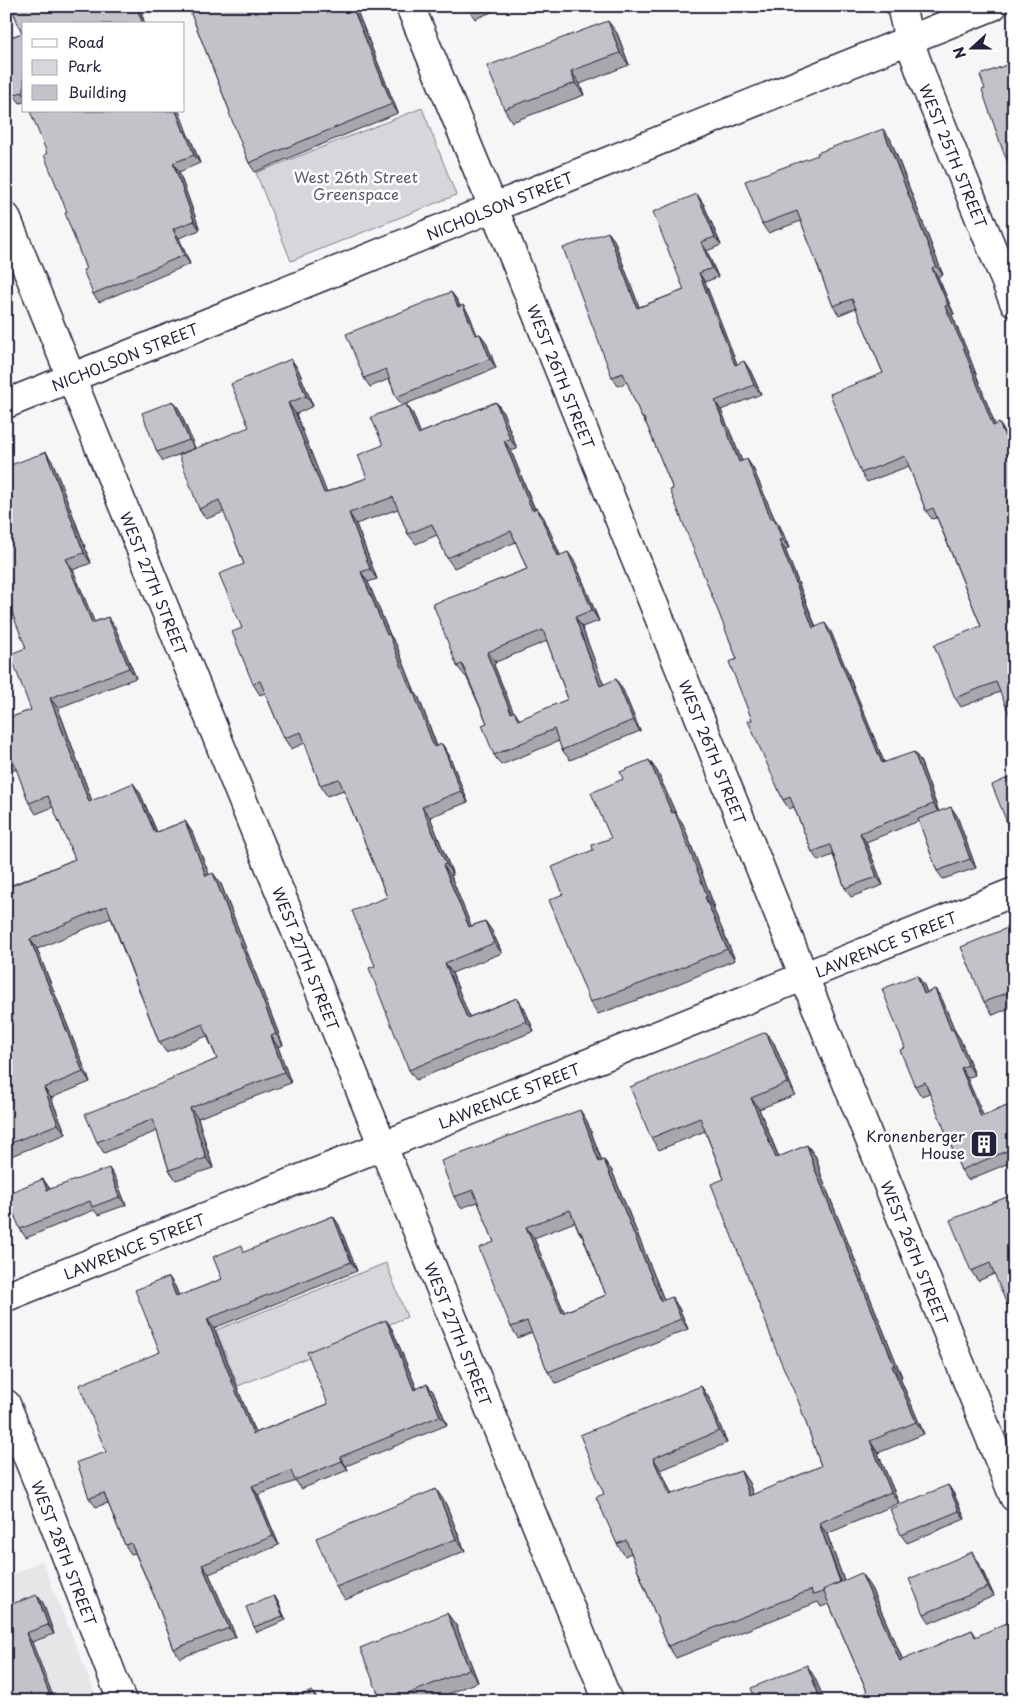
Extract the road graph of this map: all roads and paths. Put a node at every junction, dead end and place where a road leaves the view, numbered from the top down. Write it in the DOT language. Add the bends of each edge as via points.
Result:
graph roads {
  1 [pos="410,6"];
  2 [pos="900,6"];
  3 [pos="993,6"];
  4 [pos="909,40"];
  5 [pos="493,208"];
  6 [pos="6,217"];
  7 [pos="1014,302"];
  8 [pos="71,378"];
  9 [pos="6,404"];
  10 [pos="1014,892"];
  11 [pos="803,977"];
  12 [pos="383,1146"];
  13 [pos="6,1298"];
  14 [pos="6,1404"];
  15 [pos="1014,1497"];
  16 [pos="122,1701"];
  17 [pos="608,1701"];
  1 -- 5 [label="street, WEST 26TH STREET"];
  2 -- 4 [label="street, WEST 25TH STREET"];
  3 -- 4 [label="street, NICHOLSON STREET"];
  4 -- 5 [label="street, NICHOLSON STREET"];
  4 -- 7 [label="street, WEST 25TH STREET"];
  5 -- 8 [label="street, NICHOLSON STREET"];
  5 -- 11 [label="street, WEST 26TH STREET"];
  6 -- 8 [label="street, WEST 27TH STREET"];
  8 -- 9 [label="street, NICHOLSON STREET"];
  8 -- 12 [label="street, WEST 27TH STREET"];
  10 -- 11 [label="street, LAWRENCE STREET"];
  11 -- 12 [label="street, LAWRENCE STREET"];
  11 -- 15 [label="street, WEST 26TH STREET"];
  12 -- 13 [label="street, LAWRENCE STREET"];
  12 -- 17 [label="street, WEST 27TH STREET"];
  14 -- 16 [label="street, WEST 28TH STREET"];
}
